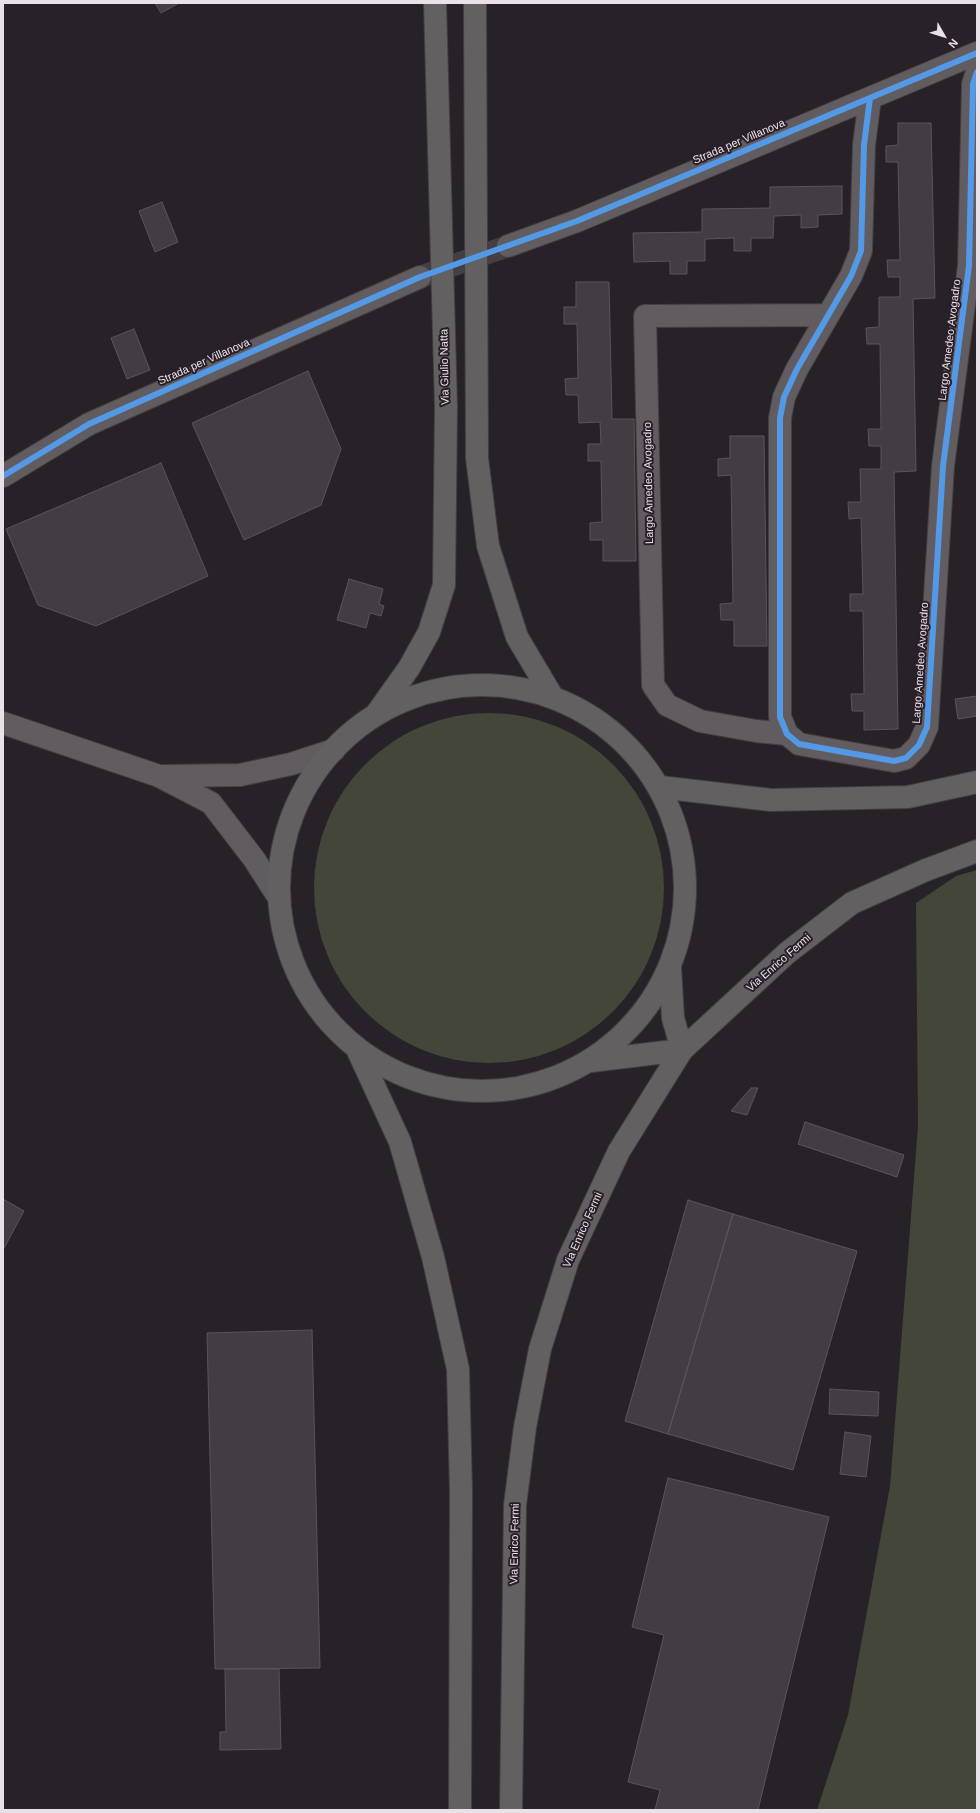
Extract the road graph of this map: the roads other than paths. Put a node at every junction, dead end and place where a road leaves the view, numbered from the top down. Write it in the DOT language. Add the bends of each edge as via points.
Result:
graph roads {
  1 [pos="435,3"];
  2 [pos="475,3"];
  3 [pos="977,53"];
  4 [pos="977,72"];
  5 [pos="870,98"];
  6 [pos="508,246"];
  7 [pos="420,277"];
  8 [pos="828,315"];
  9 [pos="3,476"];
  10 [pos="552,696"];
  11 [pos="377,713"];
  12 [pos="3,723"];
  13 [pos="786,734"];
  14 [pos="334,750"];
  15 [pos="159,776"];
  16 [pos="977,782"];
  17 [pos="660,787"];
  18 [pos="977,851"];
  19 [pos="280,898"];
  20 [pos="670,967"];
  21 [pos="682,1050"];
  22 [pos="358,1051"];
  23 [pos="591,1061"];
  24 [pos="460,1810"];
  25 [pos="511,1810"];
  1 -- 11 [label="main road, Via Giulio Natta" via="446,407 444,586 429,632 409,668"];
  2 -- 10 [label="main road" via="477,458 491,553 517,637"];
  3 -- 5 [label="street, Strada per Villanova"];
  4 -- 13 [label="street, Largo Amedeo Avogadro" via="972,84 969,266 943,466 927,727 919,745 906,758 894,761 799,744"];
  5 -- 6 [label="street, Strada per Villanova" via="585,218"];
  5 -- 8 [label="street" via="864,145 861,251 851,276"];
  7 -- 9 [label="street, Strada per Villanova" via="89,424"];
  8 -- 13 [label="street" via="797,368 784,397 780,418 780,717"];
  8 -- 13 [label="street, Largo Amedeo Avogadro" via="645,316 653,685 667,705 700,720"];
  10 -- 11 [label="main road" via="492,684 433,690"];
  10 -- 17 [label="main road" via="595,717 631,748"];
  11 -- 14 [label="main road"];
  12 -- 15 [label="street"];
  14 -- 15 [label="street" via="291,764 240,775"];
  14 -- 19 [label="main road" via="324,759 290,819 278,882"];
  15 -- 19 [label="street" via="211,803 254,858"];
  16 -- 17 [label="main road" via="908,797 771,800"];
  17 -- 20 [label="main road" via="682,845 685,907"];
  18 -- 21 [label="main road, Via Enrico Fermi" via="926,870 852,903 787,953"];
  19 -- 22 [label="main road" via="286,946 313,1005"];
  20 -- 21 [label="main road" via="673,1018"];
  20 -- 23 [label="main road" via="638,1020"];
  21 -- 23 [label="main road"];
  21 -- 25 [label="main road, Via Enrico Fermi" via="619,1151 568,1260 540,1349 514,1505"];
  22 -- 23 [label="main road" via="412,1081 473,1093 534,1086"];
  22 -- 24 [label="main road" via="400,1142 433,1257 458,1369 461,1492"];
}
